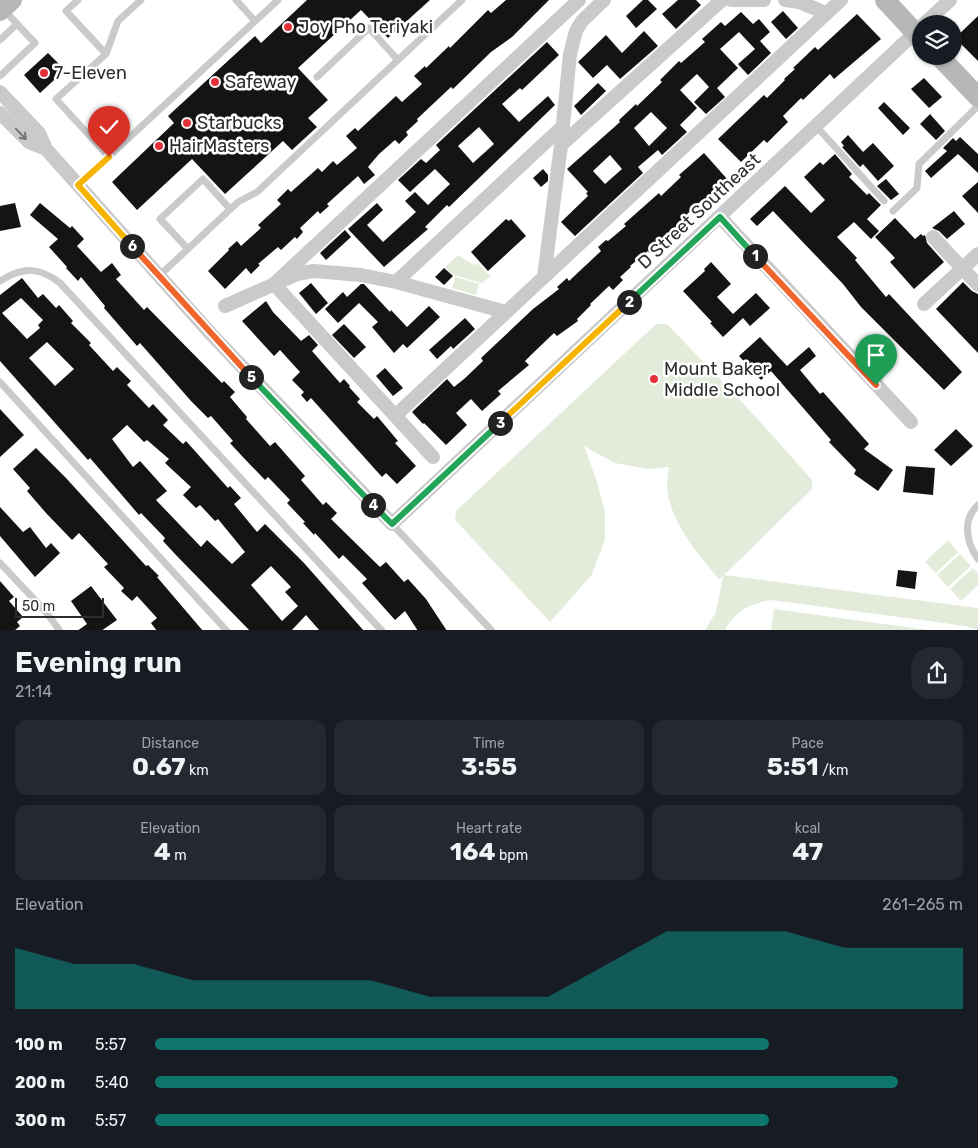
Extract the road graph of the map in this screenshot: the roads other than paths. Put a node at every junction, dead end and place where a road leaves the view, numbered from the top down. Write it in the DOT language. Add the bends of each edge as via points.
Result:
graph roads {
  1 [pos="78,0"];
  2 [pos="141,0"];
  3 [pos="236,0"];
  4 [pos="278,0"];
  5 [pos="449,0"];
  6 [pos="462,0"];
  7 [pos="579,0"];
  8 [pos="604,0"];
  9 [pos="722,0"];
  10 [pos="731,0"];
  11 [pos="764,0"];
  12 [pos="785,0"];
  13 [pos="841,0"];
  14 [pos="885,0"];
  15 [pos="950,0"];
  16 [pos="806,2"];
  17 [pos="5,7"];
  18 [pos="455,7"];
  19 [pos="826,14"];
  20 [pos="935,15"];
  21 [pos="256,21"];
  22 [pos="912,23"];
  23 [pos="17,24"];
  24 [pos="912,37"];
  25 [pos="0,40"];
  26 [pos="106,54"];
  27 [pos="398,60"];
  28 [pos="947,65"];
  29 [pos="1,72"];
  30 [pos="316,77"];
  31 [pos="0,92"];
  32 [pos="975,94"];
  33 [pos="0,113"];
  34 [pos="562,126"];
  35 [pos="816,126"];
  36 [pos="561,144"];
  37 [pos="46,149"];
  38 [pos="109,157"];
  39 [pos="78,185"];
  40 [pos="884,201"];
  41 [pos="230,209"];
  42 [pos="893,211"];
  43 [pos="720,217"];
  44 [pos="933,237"];
  45 [pos="188,249"];
  46 [pos="978,254"];
  47 [pos="962,268"];
  48 [pos="159,276"];
  49 [pos="544,277"];
  50 [pos="0,282"];
  51 [pos="396,282"];
  52 [pos="274,284"];
  53 [pos="978,285"];
  54 [pos="924,304"];
  55 [pos="225,306"];
  56 [pos="506,312"];
  57 [pos="0,382"];
  58 [pos="396,415"];
  59 [pos="911,422"];
  60 [pos="433,457"];
  61 [pos="978,505"];
  62 [pos="392,524"];
  63 [pos="978,559"];
  64 [pos="0,563"];
  65 [pos="60,630"];
  66 [pos="227,630"];
  67 [pos="382,630"];
  68 [pos="492,630"];
  1 -- 26 [label="lane" via="66,11"];
  2 -- 26 [label="lane" via="118,21"];
  3 -- 21 [label="lane"];
  4 -- 21 [label="lane"];
  5 -- 18 [label="lane"];
  6 -- 18 [label="lane"];
  7 -- 52 [label="street"];
  8 -- 34 [label="street" via="576,31 570,54"];
  9 -- 36 [label="street"];
  10 -- 11 [label="street"];
  12 -- 16 [label="street"];
  13 -- 19 [label="street"];
  14 -- 22 [label="street"];
  15 -- 20 [label="street, D Street Southeast"];
  16 -- 19 [label="street"];
  17 -- 23 [label="lane"];
  18 -- 27 [label="lane"];
  19 -- 49 [label="street"];
  21 -- 38 [label="lane"];
  23 -- 25 [label="lane"];
  23 -- 29 [label="lane" via="35,43"];
  24 -- 35 [label="street, D Street Southeast"];
  26 -- 38 [label="lane" via="56,100"];
  27 -- 30 [label="lane" via="369,28"];
  27 -- 41 [label="lane" via="257,192"];
  28 -- 32 [label="street"];
  31 -- 37 [label="street" via="39,133"];
  32 -- 42 [label="lane" via="919,164 917,188"];
  33 -- 37 [label="street, one-way" via="29,142"];
  34 -- 36 [label="street"];
  34 -- 51 [label="street"];
  35 -- 40 [label="lane"];
  35 -- 43 [label="street, D Street Southeast"];
  36 -- 49 [label="street"];
  37 -- 39 [label="street"];
  38 -- 39 [label="lane"];
  39 -- 48 [label="street"];
  41 -- 45 [label="lane"];
  41 -- 45 [label="lane" via="203,179 160,219"];
  43 -- 59 [label="street"];
  43 -- 62 [label="street, D Street Southeast"];
  44 -- 47 [label="street"];
  45 -- 48 [label="lane"];
  46 -- 47 [label="street"];
  47 -- 53 [label="street"];
  47 -- 54 [label="street"];
  48 -- 62 [label="street"];
  49 -- 56 [label="street"];
  50 -- 67 [label="lane" via="20,271 30,270 40,271 60,283"];
  51 -- 52 [label="street" via="314,271"];
  51 -- 56 [label="street"];
  52 -- 55 [label="street"];
  52 -- 58 [label="street"];
  56 -- 58 [label="street"];
  57 -- 66 [label="lane"];
  58 -- 60 [label="street"];
  61 -- 63 [label="lane" via="970,514 967,532"];
  62 -- 68 [label="lane"];
  64 -- 65 [label="lane"];
}
